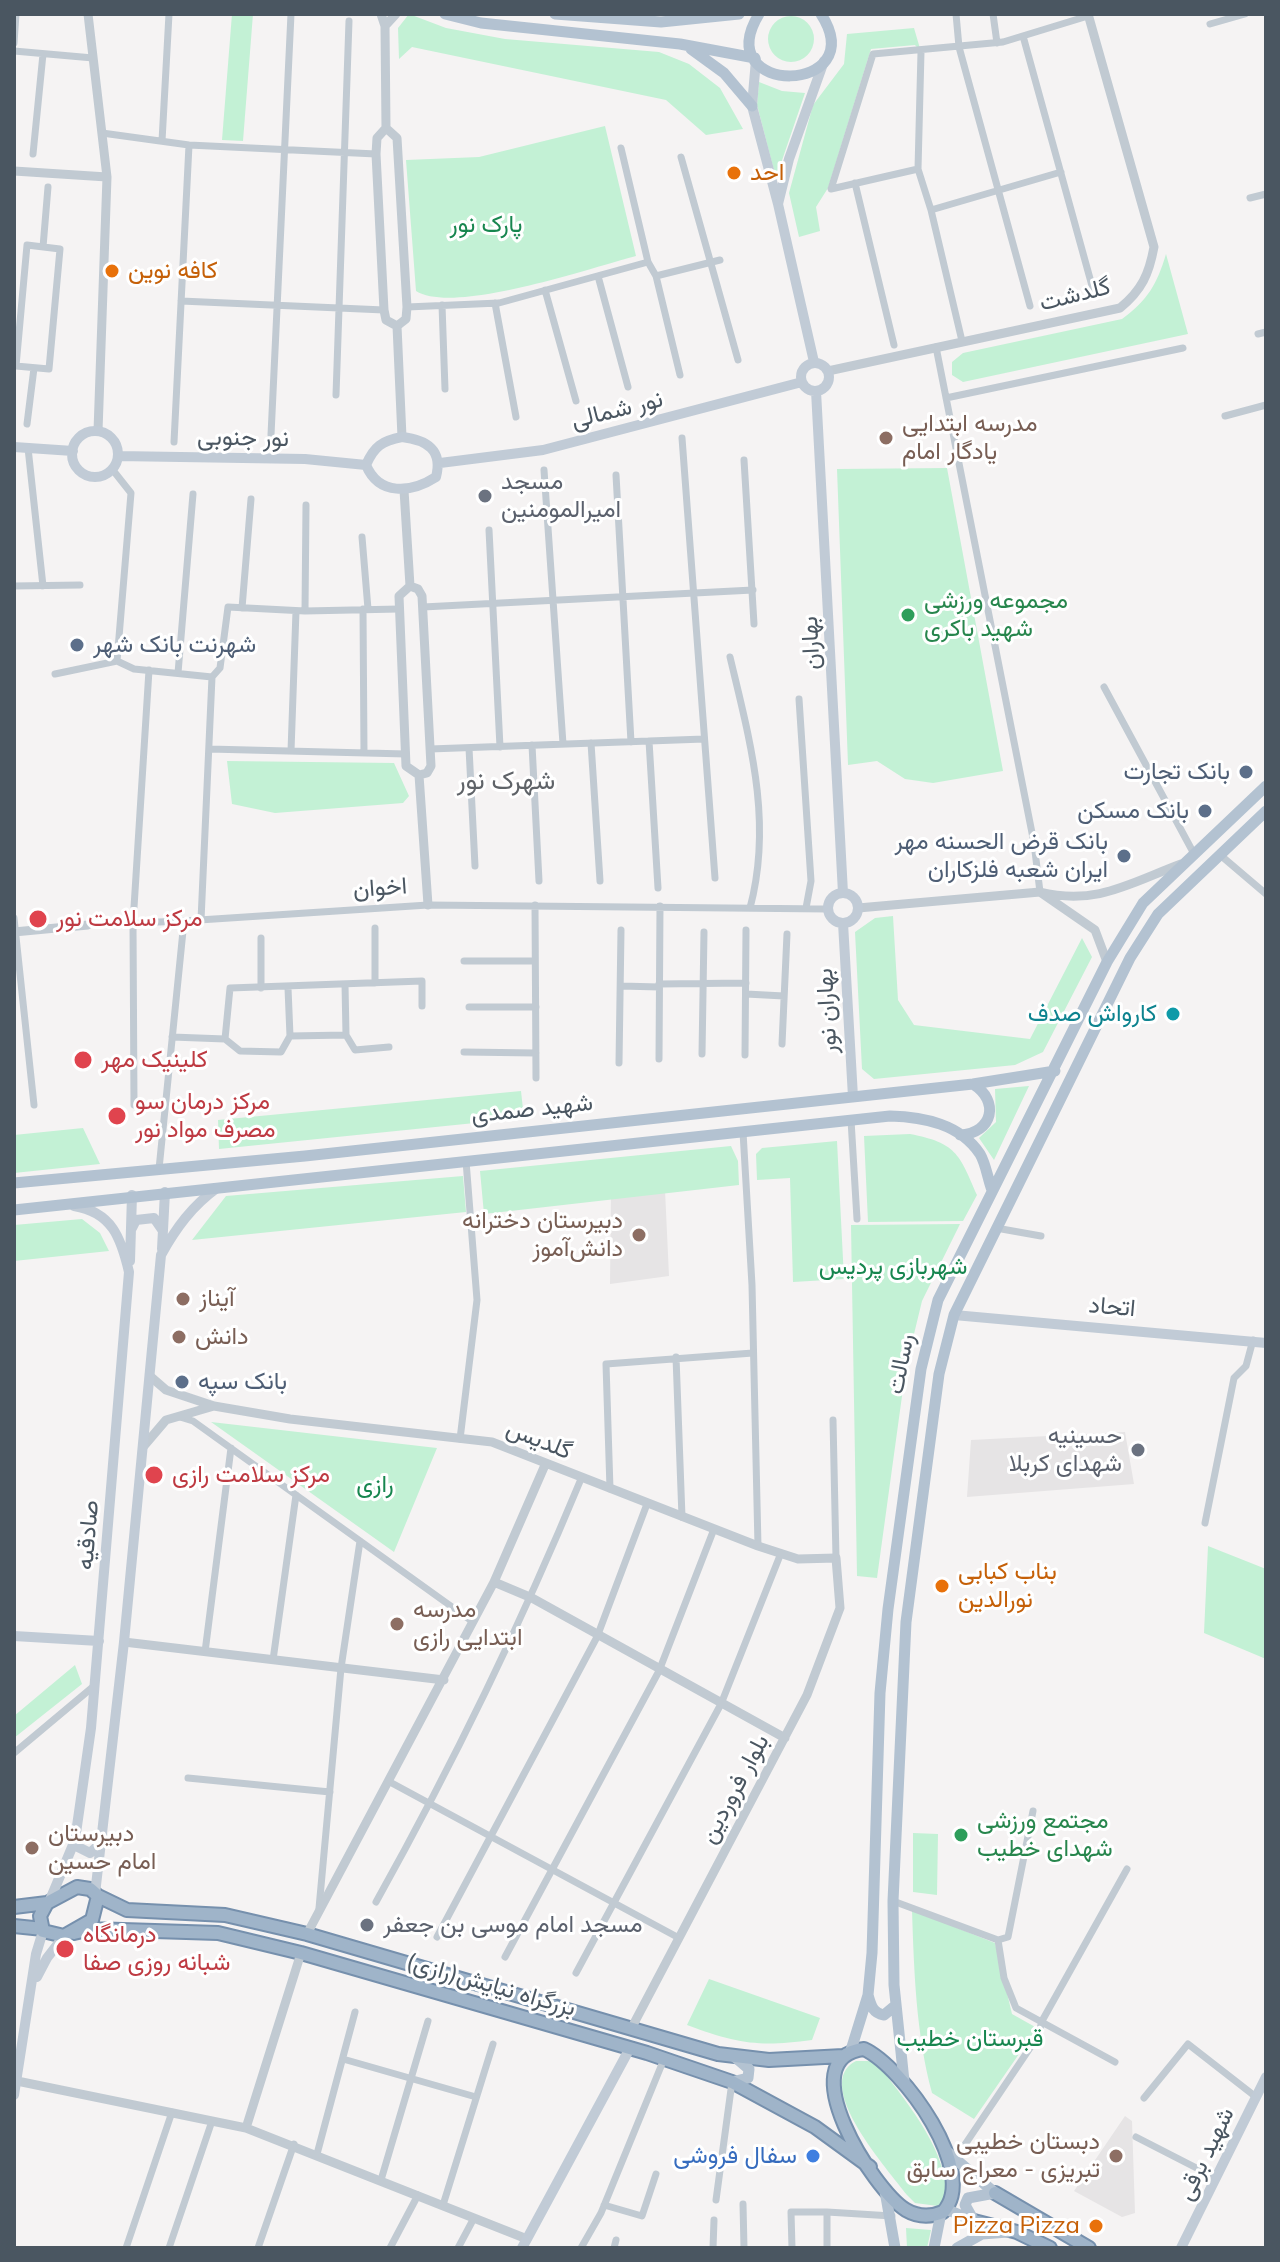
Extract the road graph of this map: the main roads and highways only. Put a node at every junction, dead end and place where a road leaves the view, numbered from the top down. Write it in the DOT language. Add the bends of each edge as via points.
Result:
graph roads {
  1 [pos="445,14"];
  2 [pos="555,14"];
  3 [pos="739,14"];
  4 [pos="759,14"];
  5 [pos="821,14"];
  6 [pos="830,20"];
  7 [pos="680,44"];
  8 [pos="756,59"];
  9 [pos="824,60"];
  10 [pos="752,106"];
  11 [pos="778,204"];
  12 [pos="814,362"];
  13 [pos="802,382"];
  14 [pos="816,391"];
  15 [pos="14,447"];
  16 [pos="73,451"];
  17 [pos="118,456"];
  18 [pos="440,463"];
  19 [pos="366,465"];
  20 [pos="1266,786"];
  21 [pos="1266,811"];
  22 [pos="843,893"];
  23 [pos="843,923"];
  24 [pos="1053,1070"];
  25 [pos="1069,1078"];
  26 [pos="973,1084"];
  27 [pos="853,1097"];
  28 [pos="613,1123"];
  29 [pos="574,1127"];
  30 [pos="960,1135"];
  31 [pos="616,1145"];
  32 [pos="579,1149"];
  33 [pos="14,1183"];
  34 [pos="220,1186"];
  35 [pos="992,1190"];
  36 [pos="165,1192"];
  37 [pos="132,1195"];
  38 [pos="65,1204"];
  39 [pos="14,1210"];
  40 [pos="132,1229"];
  41 [pos="163,1233"];
  42 [pos="161,1255"];
  43 [pos="129,1272"];
  44 [pos="954,1315"];
  45 [pos="1266,1343"];
  46 [pos="14,1636"];
  47 [pos="99,1641"];
  48 [pos="75,1840"];
  49 [pos="101,1843"];
  50 [pos="96,1895"];
  51 [pos="49,1902"];
  52 [pos="14,1907"];
  53 [pos="14,1926"];
  54 [pos="43,1930"];
  55 [pos="69,1934"];
  56 [pos="33,1987"];
  57 [pos="868,1995"];
  58 [pos="896,2005"];
  59 [pos="630,2048"];
  60 [pos="847,2053"];
  61 [pos="735,2057"];
  62 [pos="1266,2077"];
  63 [pos="904,2081"];
  64 [pos="732,2082"];
  65 [pos="14,2095"];
  66 [pos="945,2150"];
  67 [pos="870,2167"];
  68 [pos="883,2186"];
  69 [pos="995,2193"];
  70 [pos="943,2211"];
  71 [pos="974,2221"];
  72 [pos="1017,2232"];
  73 [pos="524,2244"];
  74 [pos="895,2248"];
  75 [pos="934,2248"];
  76 [pos="957,2248"];
  77 [pos="1050,2248"];
  78 [pos="1089,2248"];
  79 [pos="1181,2248"];
  1 -- 7 [label="main road" via="527,30"];
  2 -- 3 [label="main road" via="661,22"];
  4 -- 8 [label="main road" via="750,36"];
  5 -- 6 [label="main road"];
  6 -- 9 [label="main road"];
  7 -- 8 [label="main road"];
  7 -- 10 [label="main road" via="724,73"];
  8 -- 9 [label="main road" via="776,76 790,79 803,77"];
  8 -- 10 [label="main road"];
  9 -- 11 [label="main road"];
  10 -- 11 [label="main road"];
  11 -- 12 [label="main road"];
  12 -- 13 [label="main road" via="803,369"];
  12 -- 14 [label="main road" via="828,371 827,384"];
  13 -- 14 [label="main road"];
  13 -- 18 [label="main road, نور شمالی" via="543,450"];
  14 -- 22 [label="main road, بهاران"];
  15 -- 16 [label="main road"];
  16 -- 17 [label="main road" via="84,434 98,431 111,437"];
  16 -- 17 [label="main road" via="76,465 86,475 100,476 112,469"];
  17 -- 19 [label="main road, نور جنوبی"];
  18 -- 19 [label="main road" via="436,477 404,490 385,487"];
  18 -- 19 [label="main road" via="433,447 402,437 373,449"];
  20 -- 24 [label="main road, رسالت" via="1143,903"];
  21 -- 25 [label="main road, رسالت" via="1158,914"];
  22 -- 23 [label="main road" via="828,909"];
  22 -- 23 [label="main road" via="852,896 858,908 856,917"];
  23 -- 27 [label="main road, بهاران نور"];
  24 -- 25 [label="main road"];
  24 -- 26 [label="main road, شهید صمدی"];
  24 -- 35 [label="main road, رسالت"];
  25 -- 44 [label="main road, رسالت"];
  26 -- 27 [label="main road, شهید صمدی"];
  26 -- 30 [label="main road" via="986,1092 990,1117 974,1134"];
  27 -- 28 [label="main road, شهید صمدی"];
  28 -- 29 [label="main road, شهید صمدی"];
  28 -- 31 [label="main road" via="605,1137"];
  29 -- 32 [label="main road" via="586,1133 587,1142"];
  29 -- 33 [label="main road, شهید صمدی"];
  30 -- 31 [label="main road, شهید صمدی" via="922,1117"];
  30 -- 35 [label="main road, شهید صمدی" via="980,1155"];
  31 -- 32 [label="main road, شهید صمدی"];
  32 -- 34 [label="main road, شهید صمدی"];
  34 -- 36 [label="main road, شهید صمدی"];
  34 -- 42 [label="main road, صادقیه" via="198,1202"];
  35 -- 57 [label="main road, رسالت" via="938,1300 915,1405 880,1693"];
  36 -- 37 [label="main road, شهید صمدی"];
  36 -- 41 [label="main road"];
  37 -- 38 [label="main road, شهید صمدی"];
  37 -- 40 [label="main road"];
  38 -- 39 [label="main road, شهید صمدی"];
  38 -- 43 [label="main road, صادقیه" via="94,1209 111,1225"];
  40 -- 41 [label="main road" via="136,1220 154,1218"];
  40 -- 43 [label="main road"];
  41 -- 42 [label="main road"];
  42 -- 49 [label="main road, صادقیه"];
  43 -- 47 [label="main road, صادقیه"];
  44 -- 45 [label="main road, اتحاد"];
  44 -- 58 [label="main road, رسالت" via="931,1419 906,1622 893,1901"];
  46 -- 47 [label="main road"];
  47 -- 48 [label="main road, صادقیه"];
  48 -- 49 [label="main road" via="90,1853"];
  48 -- 51 [label="main road, صادقیه"];
  49 -- 50 [label="main road, صادقیه"];
  50 -- 51 [label="highway" via="77,1887"];
  50 -- 55 [label="highway" via="92,1920"];
  50 -- 61 [label="highway, بزرگراه نیایش(رازی)" via="127,1910 225,1915 307,1934"];
  51 -- 52 [label="highway"];
  51 -- 54 [label="highway" via="40,1916"];
  53 -- 54 [label="highway"];
  54 -- 55 [label="highway"];
  54 -- 56 [label="main road"];
  55 -- 56 [label="main road" via="47,1958"];
  55 -- 59 [label="highway, بزرگراه نیایش(رازی)" via="91,1929 218,1933"];
  56 -- 65 [label="main road"];
  57 -- 58 [label="main road" via="878,2014"];
  57 -- 60 [label="main road, رسالت"];
  58 -- 63 [label="main road, رسالت"];
  59 -- 64 [label="highway, بزرگراه نیایش(رازی)"];
  59 -- 73 [label="main road"];
  60 -- 61 [label="highway, بزرگراه نیایش(رازی)" via="769,2060"];
  60 -- 63 [label="highway" via="864,2049 883,2057"];
  60 -- 67 [label="highway" via="834,2077 836,2104 851,2141"];
  61 -- 64 [label="main road" via="749,2069 748,2078"];
  62 -- 79 [label="main road, شهید برقی"];
  63 -- 66 [label="highway"];
  64 -- 67 [label="highway, بزرگراه نیایش(رازی)" via="815,2127"];
  66 -- 69 [label="main road"];
  66 -- 70 [label="highway" via="955,2187"];
  67 -- 68 [label="highway"];
  68 -- 70 [label="highway" via="914,2214"];
  68 -- 74 [label="main road"];
  69 -- 71 [label="main road" via="968,2198 965,2205"];
  69 -- 78 [label="highway"];
  70 -- 71 [label="main road"];
  70 -- 75 [label="main road"];
  71 -- 72 [label="highway"];
  72 -- 76 [label="main road" via="982,2234"];
  72 -- 77 [label="highway"];
}
